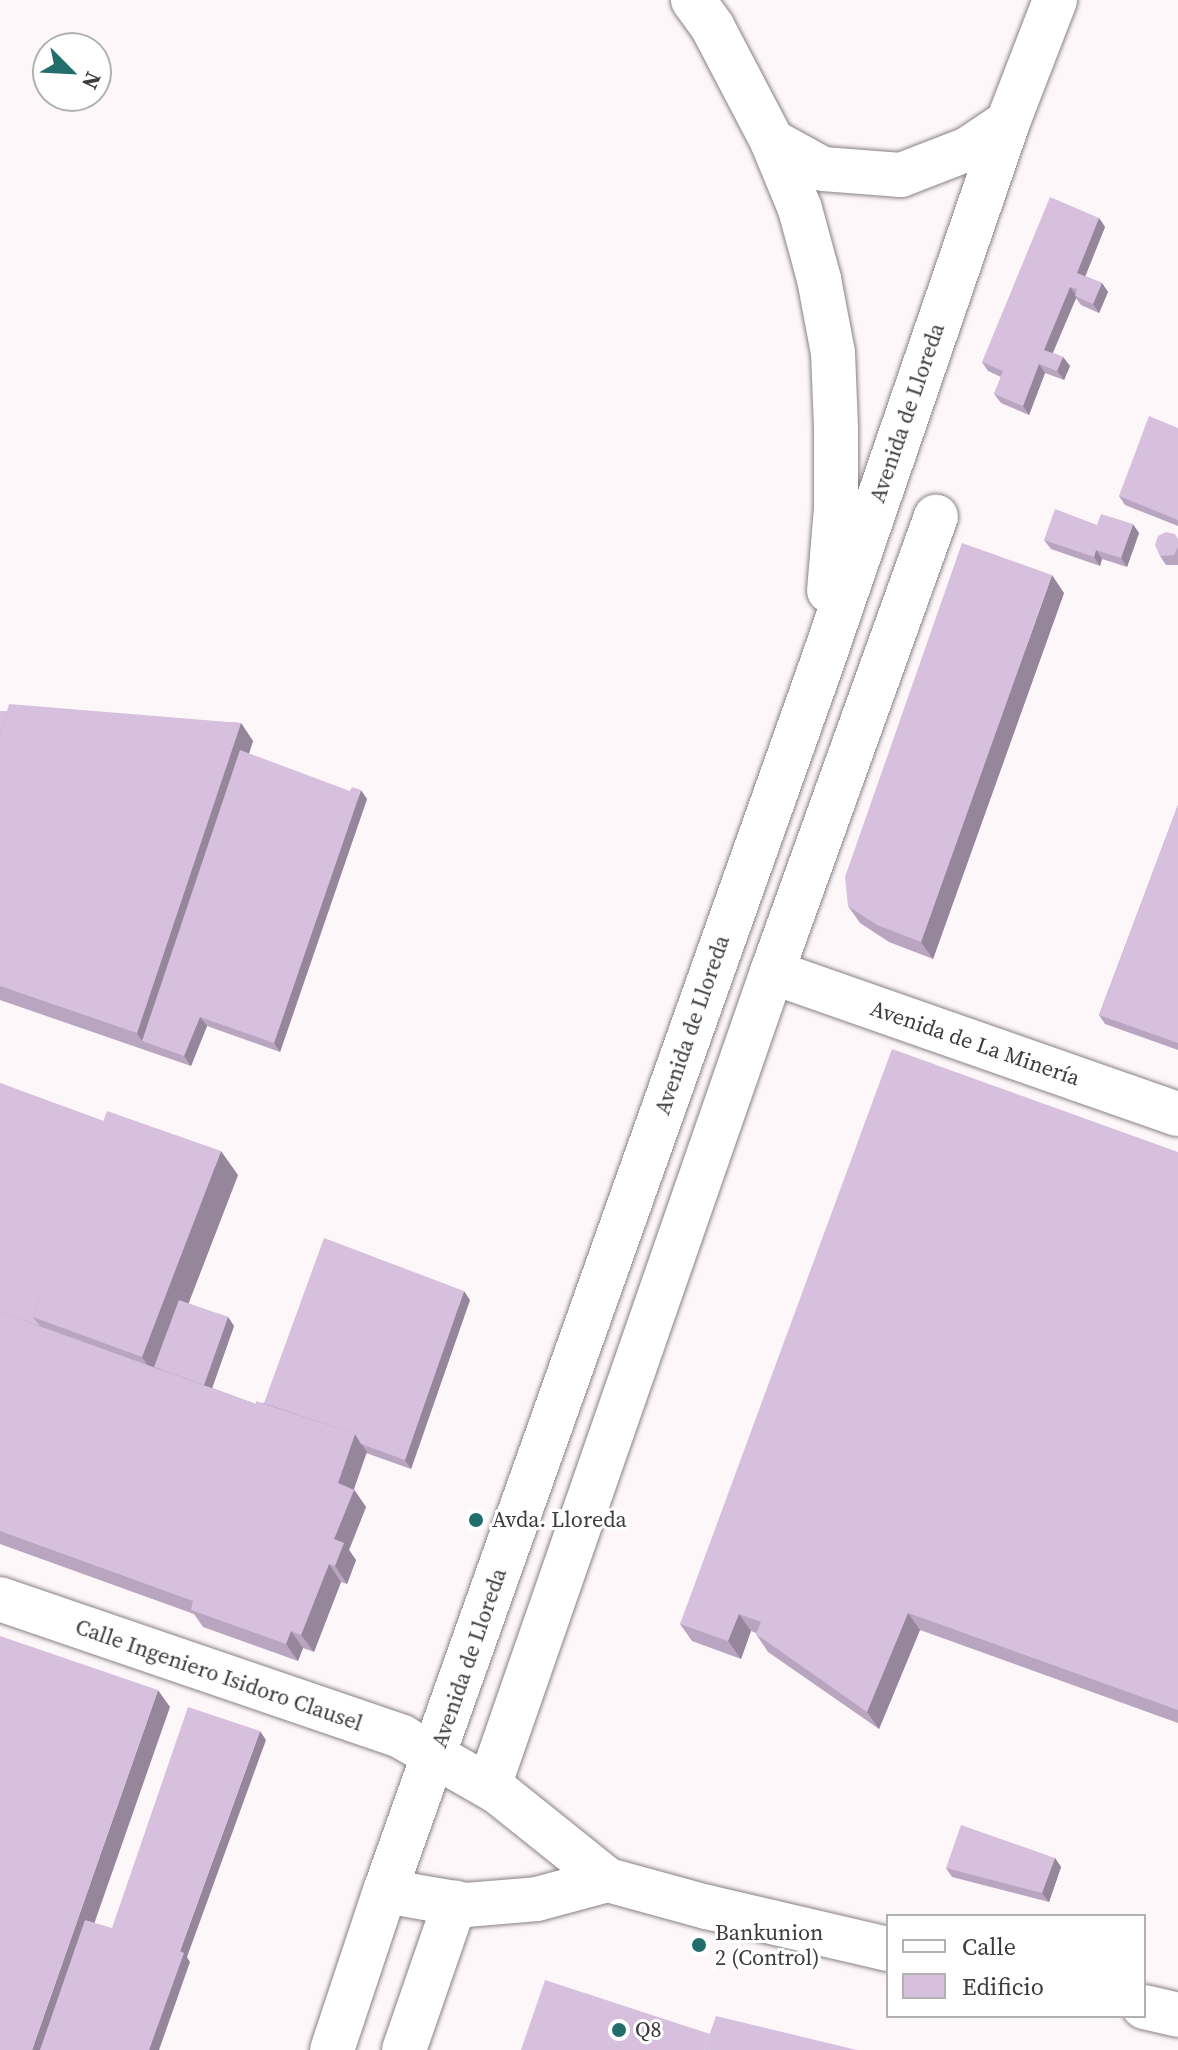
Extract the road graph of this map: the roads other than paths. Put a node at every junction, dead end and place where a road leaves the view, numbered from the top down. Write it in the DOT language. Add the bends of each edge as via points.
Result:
graph roads {
  1 [pos="693,0"];
  2 [pos="1055,0"];
  3 [pos="1008,122"];
  4 [pos="772,141"];
  5 [pos="936,517"];
  6 [pos="820,669"];
  7 [pos="772,972"];
  8 [pos="1178,1114"];
  9 [pos="0,1599"];
  10 [pos="435,1756"];
  11 [pos="489,1786"];
  12 [pos="608,1880"];
  13 [pos="385,1891"];
  14 [pos="455,1903"];
  15 [pos="886,1949"];
  16 [pos="1146,2007"];
  17 [pos="1178,2015"];
  18 [pos="332,2050"];
  19 [pos="404,2050"];
  1 -- 4 [label="street"];
  2 -- 3 [label="street, Avenida de Lloreda"];
  3 -- 4 [label="street" via="968,149 901,175 823,169"];
  3 -- 6 [label="street, Avenida de Lloreda"];
  4 -- 6 [label="street" via="808,237 833,353 836,508"];
  5 -- 7 [label="street"];
  6 -- 10 [label="street, Avenida de Lloreda"];
  7 -- 8 [label="street, Avenida de La Minería"];
  7 -- 11 [label="street"];
  9 -- 10 [label="street, Calle Ingeniero Isidoro Clausel" via="402,1737"];
  10 -- 11 [label="street, Calle Ingeniero Isidoro Clausel"];
  10 -- 13 [label="street, Avenida de Lloreda"];
  11 -- 12 [label="street, Calle Ingeniero Isidoro Clausel"];
  12 -- 14 [label="street" via="537,1899"];
  12 -- 15 [label="street"];
  13 -- 14 [label="street"];
  13 -- 18 [label="street, Avenida de Lloreda"];
  14 -- 19 [label="street"];
  16 -- 17 [label="street"];
}
